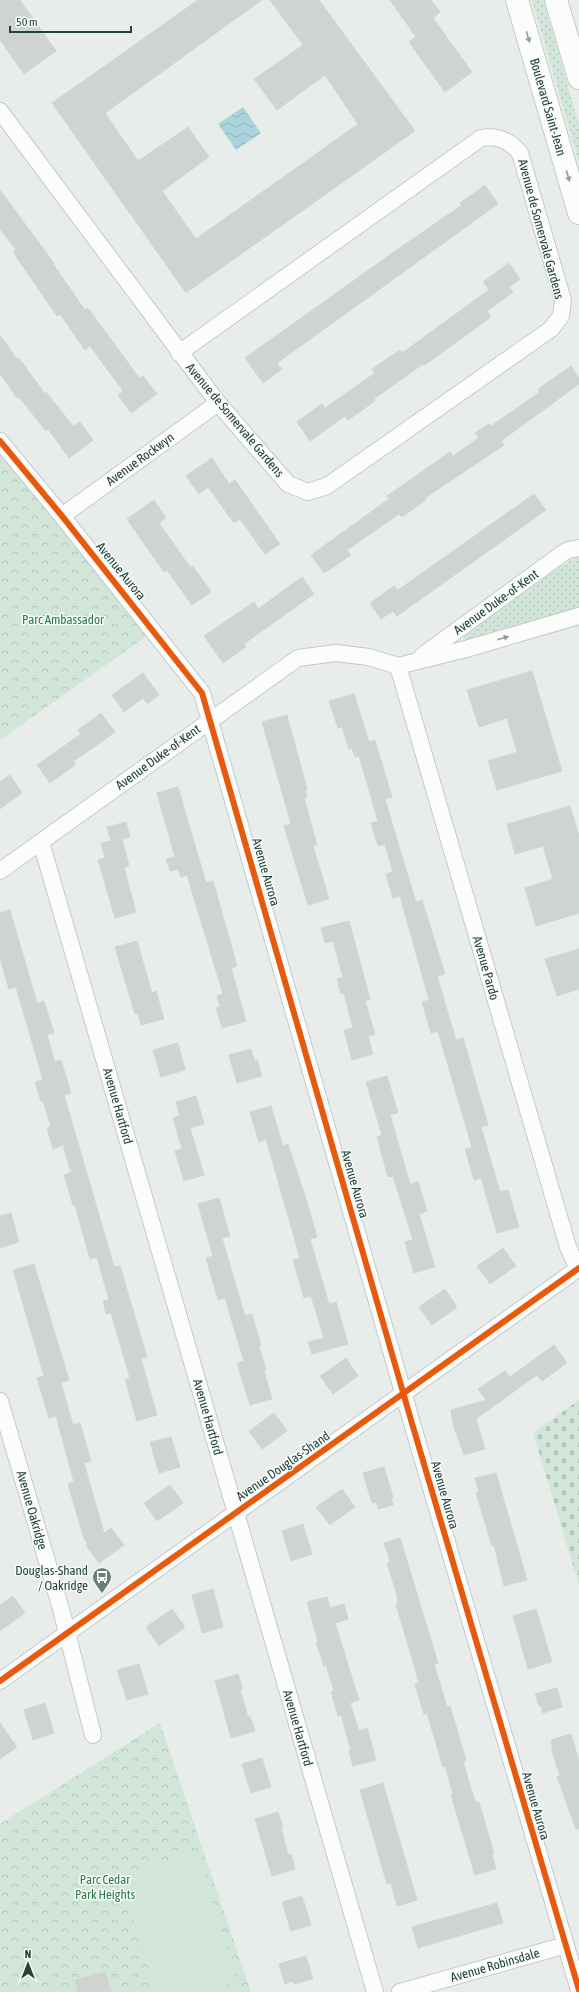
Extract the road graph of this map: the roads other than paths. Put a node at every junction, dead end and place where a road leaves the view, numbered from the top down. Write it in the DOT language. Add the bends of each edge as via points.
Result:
graph roads {
  1 [pos="517,0"];
  2 [pos="556,0"];
  3 [pos="579,78"];
  4 [pos="0,112"];
  5 [pos="579,213"];
  6 [pos="179,353"];
  7 [pos="218,403"];
  8 [pos="0,442"];
  9 [pos="62,516"];
  10 [pos="579,548"];
  11 [pos="579,616"];
  12 [pos="416,661"];
  13 [pos="398,666"];
  14 [pos="210,719"];
  15 [pos="41,842"];
  16 [pos="0,871"];
  17 [pos="579,1268"];
  18 [pos="404,1394"];
  19 [pos="0,1401"];
  20 [pos="236,1513"];
  21 [pos="66,1634"];
  22 [pos="0,1681"];
  23 [pos="93,1735"];
  24 [pos="566,1945"];
  25 [pos="579,1990"];
  26 [pos="375,1992"];
  27 [pos="400,1992"];
  1 -- 5 [label="main road, Boulevard Saint-Jean, one-way"];
  2 -- 3 [label="main road"];
  4 -- 6 [label="street, Avenue de Somervale Gardens"];
  6 -- 7 [label="street, Avenue de Somervale Gardens"];
  6 -- 7 [label="street, Avenue de Somervale Gardens" via="481,138 492,136 504,139 515,146 520,153 563,300 561,316 552,329 327,486 308,492 288,484"];
  7 -- 9 [label="street, Avenue Rockwyn"];
  8 -- 9 [label="street, Avenue Aurora"];
  9 -- 14 [label="street, Avenue Aurora" via="202,693"];
  10 -- 12 [label="street, Avenue Duke-of-Kent" via="563,553"];
  12 -- 11 [label="street, Avenue Duke-of-Kent, one-way"];
  12 -- 13 [label="street, Avenue Duke-of-Kent"];
  13 -- 14 [label="street, Avenue Duke-of-Kent" via="369,657 336,654 298,658"];
  13 -- 17 [label="street, Avenue Pardo" via="568,1247"];
  14 -- 15 [label="street, Avenue Duke-of-Kent"];
  14 -- 18 [label="street, Avenue Aurora"];
  15 -- 16 [label="street, Avenue Duke-of-Kent"];
  15 -- 20 [label="street, Avenue Hartford"];
  17 -- 18 [label="street, Avenue Douglas-Shand"];
  18 -- 20 [label="street, Avenue Douglas-Shand"];
  18 -- 24 [label="street, Avenue Aurora"];
  19 -- 21 [label="street, Avenue Oakridge"];
  20 -- 21 [label="street, Avenue Douglas-Shand"];
  20 -- 26 [label="street, Avenue Hartford"];
  21 -- 22 [label="street, Avenue Douglas-Shand"];
  21 -- 23 [label="street, Avenue Oakridge"];
  24 -- 25 [label="street, Avenue Aurora"];
  24 -- 27 [label="street, Avenue Robinsdale"];
}
